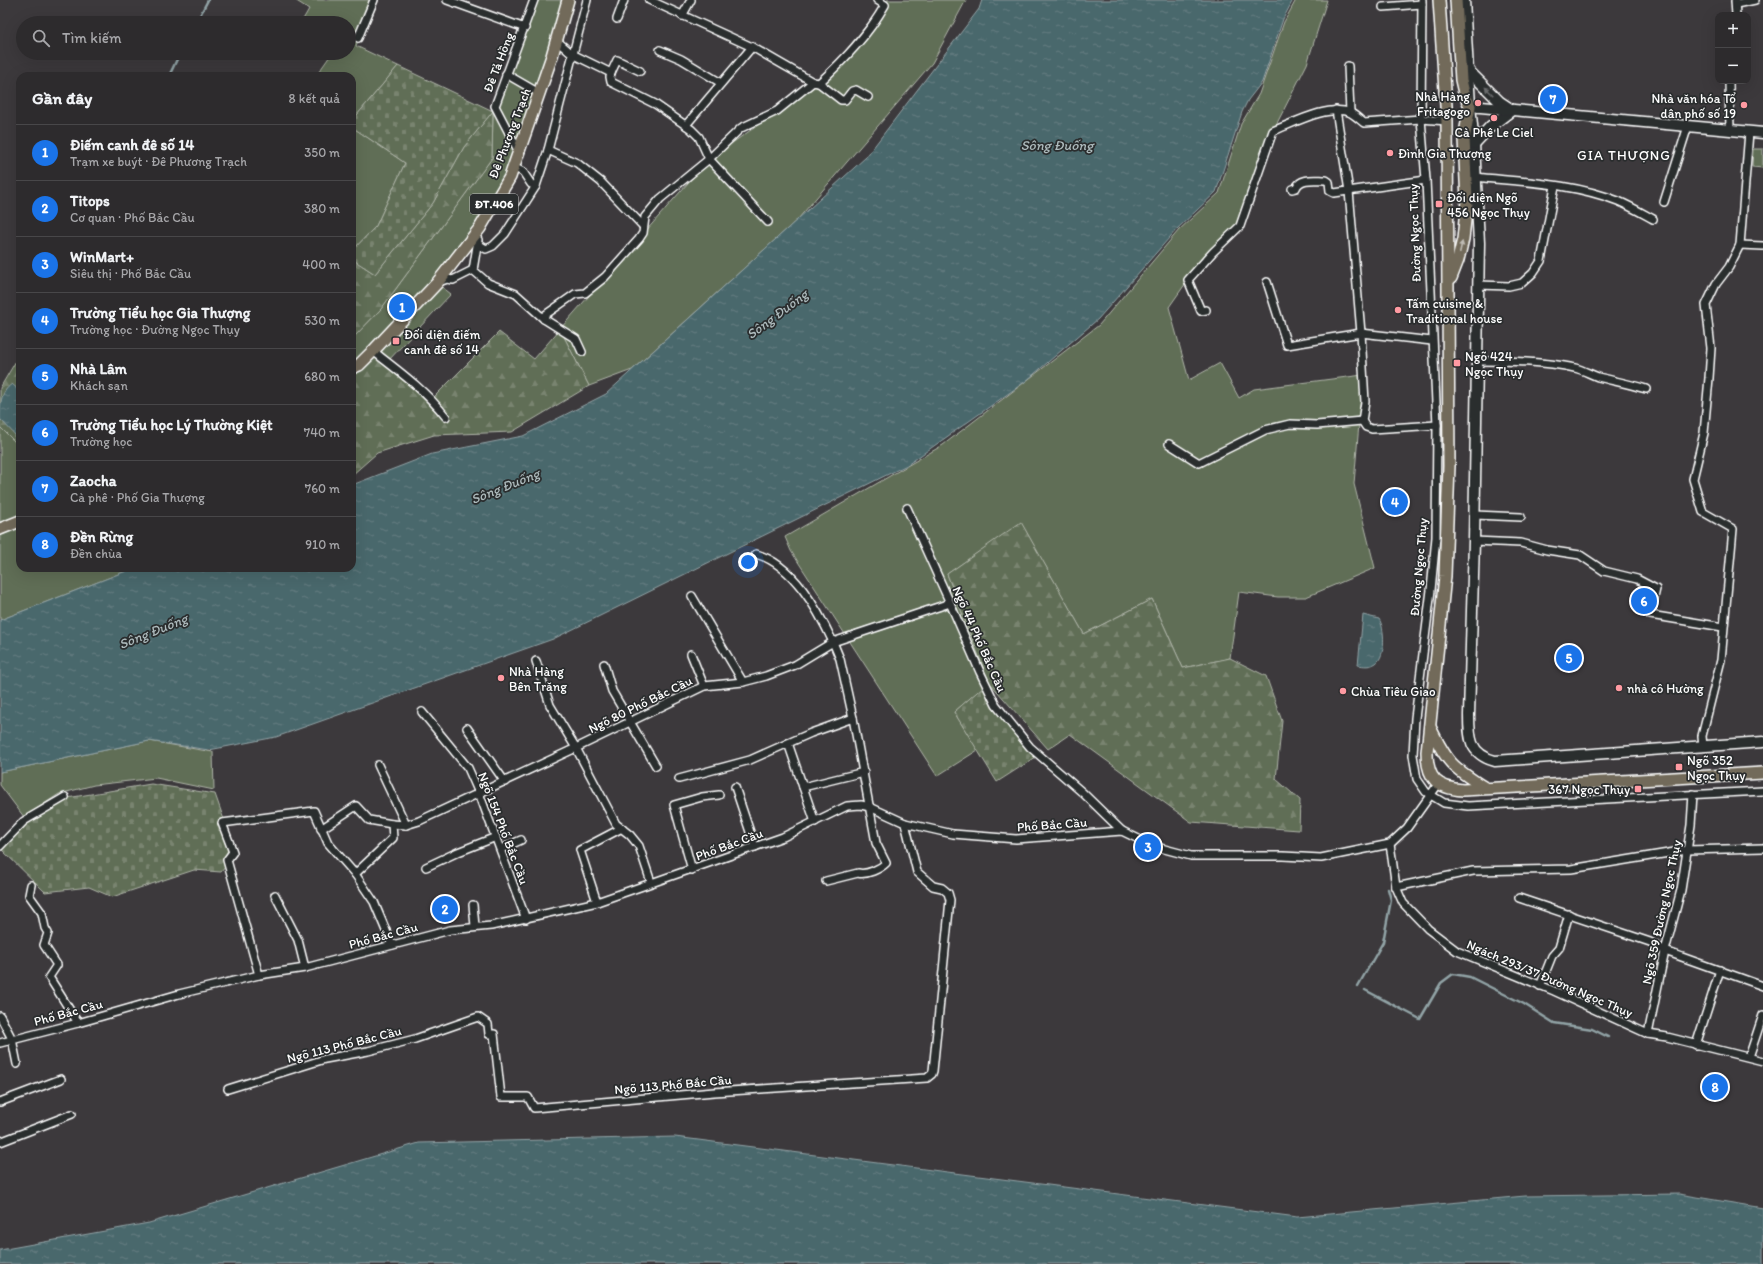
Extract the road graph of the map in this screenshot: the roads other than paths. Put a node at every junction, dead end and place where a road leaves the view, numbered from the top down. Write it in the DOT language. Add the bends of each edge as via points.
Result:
graph roads {
  1 [pos="374,0"];
  2 [pos="447,0"];
  3 [pos="534,0"];
  4 [pos="568,0"];
  5 [pos="587,0"];
  6 [pos="624,0"];
  7 [pos="649,0"];
  8 [pos="690,0"];
  9 [pos="877,0"];
  10 [pos="1439,0"];
  11 [pos="1456,0"];
  12 [pos="1464,0"];
  13 [pos="1755,0"];
  14 [pos="1422,2"];
  15 [pos="1735,2"];
  16 [pos="1383,8"];
  17 [pos="1736,12"];
  18 [pos="682,16"];
  19 [pos="617,19"];
  20 [pos="524,28"];
  21 [pos="358,38"];
  22 [pos="556,40"];
  23 [pos="754,49"];
  24 [pos="660,50"];
  25 [pos="572,54"];
  26 [pos="1348,66"];
  27 [pos="1468,70"];
  28 [pos="640,71"];
  29 [pos="611,73"];
  30 [pos="506,74"];
  31 [pos="816,83"];
  32 [pos="721,84"];
  33 [pos="1729,84"];
  34 [pos="539,93"];
  35 [pos="868,97"];
  36 [pos="1470,106"];
  37 [pos="1336,110"];
  38 [pos="1512,110"];
  39 [pos="1350,112"];
  40 [pos="1421,119"];
  41 [pos="1447,121"];
  42 [pos="686,125"];
  43 [pos="1688,126"];
  44 [pos="1730,130"];
  45 [pos="1749,132"];
  46 [pos="1763,133"];
  47 [pos="1474,144"];
  48 [pos="548,150"];
  49 [pos="519,152"];
  50 [pos="709,159"];
  51 [pos="513,167"];
  52 [pos="1475,177"];
  53 [pos="1426,180"];
  54 [pos="536,186"];
  55 [pos="1554,186"];
  56 [pos="1292,189"];
  57 [pos="1349,191"];
  58 [pos="1664,202"];
  59 [pos="1653,219"];
  60 [pos="768,222"];
  61 [pos="643,226"];
  62 [pos="480,228"];
  63 [pos="478,244"];
  64 [pos="1740,245"];
  65 [pos="1763,246"];
  66 [pos="473,270"];
  67 [pos="1267,282"];
  68 [pos="437,283"];
  69 [pos="1449,284"];
  70 [pos="1478,285"];
  71 [pos="1206,310"];
  72 [pos="544,318"];
  73 [pos="1360,333"];
  74 [pos="1432,340"];
  75 [pos="373,351"];
  76 [pos="582,352"];
  77 [pos="1476,360"];
  78 [pos="356,366"];
  79 [pos="1646,389"];
  80 [pos="446,417"];
  81 [pos="1362,421"];
  82 [pos="1437,425"];
  83 [pos="1169,444"];
  84 [pos="906,508"];
  85 [pos="1475,515"];
  86 [pos="1521,517"];
  87 [pos="16,522"];
  88 [pos="0,528"];
  89 [pos="1474,541"];
  90 [pos="756,554"];
  91 [pos="692,596"];
  92 [pos="950,603"];
  93 [pos="1723,627"];
  94 [pos="833,642"];
  95 [pos="691,654"];
  96 [pos="536,661"];
  97 [pos="604,664"];
  98 [pos="743,682"];
  99 [pos="704,686"];
  100 [pos="422,712"];
  101 [pos="854,718"];
  102 [pos="631,722"];
  103 [pos="1430,727"];
  104 [pos="468,728"];
  105 [pos="1763,742"];
  106 [pos="788,743"];
  107 [pos="1702,746"];
  108 [pos="576,748"];
  109 [pos="378,765"];
  110 [pos="656,766"];
  111 [pos="864,772"];
  112 [pos="1763,773"];
  113 [pos="679,778"];
  114 [pos="504,782"];
  115 [pos="1439,784"];
  116 [pos="735,787"];
  117 [pos="803,787"];
  118 [pos="1486,788"];
  119 [pos="1763,791"];
  120 [pos="479,793"];
  121 [pos="1693,794"];
  122 [pos="719,795"];
  123 [pos="1430,795"];
  124 [pos="65,797"];
  125 [pos="870,807"];
  126 [pos="815,822"];
  127 [pos="905,823"];
  128 [pos="392,824"];
  129 [pos="406,825"];
  130 [pos="622,828"];
  131 [pos="322,829"];
  132 [pos="1122,831"];
  133 [pos="496,837"];
  134 [pos="521,840"];
  135 [pos="1390,844"];
  136 [pos="0,846"];
  137 [pos="755,848"];
  138 [pos="1763,848"];
  139 [pos="501,849"];
  140 [pos="1687,850"];
  141 [pos="426,867"];
  142 [pos="692,870"];
  143 [pos="356,874"];
  144 [pos="826,881"];
  145 [pos="651,882"];
  146 [pos="31,885"];
  147 [pos="1396,887"];
  148 [pos="275,895"];
  149 [pos="1519,898"];
  150 [pos="597,902"];
  151 [pos="472,905"];
  152 [pos="1569,914"];
  153 [pos="526,919"];
  154 [pos="476,926"];
  155 [pos="392,945"];
  156 [pos="1665,951"];
  157 [pos="305,968"];
  158 [pos="1720,970"];
  159 [pos="259,975"];
  160 [pos="1540,986"];
  161 [pos="1763,986"];
  162 [pos="1763,1015"];
  163 [pos="0,1016"];
  164 [pos="78,1023"];
  165 [pos="1648,1034"];
  166 [pos="12,1039"];
  167 [pos="0,1043"];
  168 [pos="1696,1045"];
  169 [pos="1749,1057"];
  170 [pos="1763,1061"];
  171 [pos="17,1064"];
  172 [pos="61,1079"];
  173 [pos="228,1089"];
  174 [pos="0,1102"];
  175 [pos="72,1114"];
  176 [pos="0,1142"];
  1 -- 21 [label="street"];
  2 -- 20 [label="street"];
  3 -- 20 [label="street, Đê Tả Hồng"];
  4 -- 22 [label="main road, Đê Phương Trạch / ĐT.406"];
  5 -- 25 [label="street"];
  6 -- 19 [label="street"];
  7 -- 18 [label="street"];
  8 -- 18 [label="street"];
  9 -- 31 [label="street" via="885,5 873,25 855,47"];
  10 -- 41 [label="main road, Đường Ngọc Thụy"];
  11 -- 36 [label="main road" via="1461,80"];
  12 -- 27 [label="street"];
  13 -- 15 [label="street"];
  14 -- 16 [label="street"];
  14 -- 40 [label="street, Đường Ngọc Thụy"];
  15 -- 17 [label="street"];
  18 -- 23 [label="street"];
  20 -- 30 [label="street, Đê Tả Hồng"];
  22 -- 25 [label="street"];
  22 -- 34 [label="main road, Đê Phương Trạch / ĐT.406"];
  23 -- 31 [label="street"];
  23 -- 32 [label="street"];
  24 -- 32 [label="street" via="681,59"];
  25 -- 29 [label="street"];
  25 -- 48 [label="street"];
  26 -- 39 [label="street"];
  27 -- 36 [label="street"];
  38 -- 27 [label="street, one-way" via="1500,102"];
  28 -- 29 [label="street" via="617,60"];
  29 -- 42 [label="street" via="611,82 654,104"];
  30 -- 34 [label="street"];
  30 -- 49 [label="street, Đê Tả Hồng" via="495,106"];
  31 -- 35 [label="street" via="841,100 845,100 856,90"];
  31 -- 50 [label="street" via="777,111 741,128"];
  32 -- 42 [label="street"];
  33 -- 44 [label="street"];
  34 -- 49 [label="main road, Đê Phương Trạch / ĐT.406"];
  36 -- 38 [label="street"];
  36 -- 47 [label="street"];
  69 -- 36 [label="main road, one-way" via="1463,239 1467,201 1464,139"];
  37 -- 39 [label="street"];
  37 -- 57 [label="street"];
  37 -- 71 [label="street" via="1310,116 1273,131 1240,226 1212,252 1188,280 1201,311"];
  38 -- 43 [label="street"];
  38 -- 47 [label="street" via="1491,126"];
  39 -- 40 [label="street" via="1364,123"];
  40 -- 41 [label="street"];
  40 -- 53 [label="street, Đường Ngọc Thụy"];
  41 -- 69 [label="main road, Đường Ngọc Thụy"];
  42 -- 50 [label="street" via="699,137"];
  43 -- 44 [label="street"];
  43 -- 58 [label="street"];
  44 -- 45 [label="street"];
  45 -- 46 [label="street"];
  45 -- 64 [label="street"];
  47 -- 52 [label="street"];
  48 -- 54 [label="street"];
  48 -- 61 [label="street" via="577,163 600,182"];
  49 -- 51 [label="main road, Đê Phương Trạch / ĐT.406"];
  50 -- 60 [label="street"];
  50 -- 61 [label="street" via="660,199 645,217"];
  51 -- 54 [label="street" via="523,172 531,184"];
  51 -- 62 [label="main road, Đê Phương Trạch / ĐT.406"];
  52 -- 55 [label="street"];
  52 -- 70 [label="street"];
  53 -- 57 [label="street"];
  53 -- 74 [label="street, Đường Ngọc Thụy"];
  54 -- 63 [label="street" via="505,234 486,249"];
  55 -- 59 [label="street" via="1584,191 1617,201"];
  55 -- 70 [label="street" via="1538,267 1522,283 1509,286"];
  56 -- 57 [label="street" via="1303,180 1326,180 1329,182 1330,191 1334,193"];
  57 -- 73 [label="street"];
  61 -- 72 [label="street" via="643,233 639,239 605,277 585,293 575,294"];
  62 -- 63 [label="street"];
  62 -- 68 [label="main road, Đê Phương Trạch / ĐT.406"];
  63 -- 66 [label="street"];
  64 -- 65 [label="street"];
  64 -- 93 [label="street" via="1706,305 1711,348 1709,378 1704,433 1693,479 1702,512 1733,528"];
  66 -- 68 [label="street" via="453,280 447,279"];
  66 -- 72 [label="street" via="488,284 516,294"];
  67 -- 73 [label="street" via="1287,345"];
  68 -- 75 [label="main road, Đê Phương Trạch / ĐT.406"];
  69 -- 103 [label="main road, Đường Ngọc Thụy" via="1448,522"];
  70 -- 77 [label="street"];
  72 -- 76 [label="street" via="576,339"];
  73 -- 74 [label="street"];
  73 -- 81 [label="street" via="1365,402"];
  74 -- 82 [label="street, Đường Ngọc Thụy"];
  75 -- 78 [label="main road, Đê Phương Trạch / ĐT.406"];
  75 -- 80 [label="street" via="432,399"];
  77 -- 79 [label="street" via="1522,361 1576,368"];
  77 -- 85 [label="street"];
  81 -- 82 [label="street" via="1366,427 1372,429"];
  81 -- 83 [label="street" via="1317,425 1290,424 1265,430 1199,463"];
  82 -- 123 [label="street, Đường Ngọc Thụy" via="1436,537 1413,740 1416,774 1420,784"];
  84 -- 92 [label="street, Ngõ 44 Phố Bắc Cầu"];
  85 -- 86 [label="street"];
  85 -- 89 [label="street"];
  87 -- 88 [label="main road"];
  89 -- 93 [label="street" via="1521,543 1584,556 1604,571 1637,579 1656,589 1650,615"];
  89 -- 107 [label="street" via="1469,736 1480,754 1495,761"];
  90 -- 94 [label="street" via="766,557 786,571 808,597"];
  91 -- 98 [label="street"];
  92 -- 94 [label="street, Ngõ 80 Phố Bắc Cầu"];
  92 -- 132 [label="street, Ngõ 44 Phố Bắc Cầu" via="996,705 1030,747"];
  93 -- 107 [label="street" via="1721,660 1702,736"];
  94 -- 98 [label="street, Ngõ 80 Phố Bắc Cầu" via="795,665"];
  94 -- 101 [label="street" via="840,659"];
  95 -- 99 [label="street"];
  96 -- 108 [label="street" via="550,705"];
  97 -- 102 [label="street" via="612,691"];
  98 -- 99 [label="street, Ngõ 80 Phố Bắc Cầu"];
  99 -- 102 [label="street, Ngõ 80 Phố Bắc Cầu"];
  100 -- 120 [label="street, Ngõ 154 Phố Bắc Cầu" via="468,768"];
  101 -- 106 [label="street"];
  101 -- 111 [label="street"];
  102 -- 108 [label="street, Ngõ 80 Phố Bắc Cầu"];
  102 -- 110 [label="street"];
  103 -- 115 [label="main road, Đường Ngọc Thụy" via="1428,767 1433,779"];
  103 -- 118 [label="main road" via="1442,752 1454,767"];
  104 -- 114 [label="street"];
  105 -- 107 [label="street"];
  106 -- 113 [label="street" via="750,760"];
  106 -- 117 [label="street"];
  108 -- 114 [label="street, Ngõ 80 Phố Bắc Cầu"];
  108 -- 130 [label="street" via="616,824"];
  109 -- 129 [label="street"];
  111 -- 117 [label="street"];
  111 -- 125 [label="street"];
  112 -- 118 [label="main road"];
  114 -- 120 [label="street, Ngõ 80 Phố Bắc Cầu"];
  115 -- 118 [label="main road" via="1454,789"];
  115 -- 123 [label="street"];
  116 -- 137 [label="street"];
  117 -- 126 [label="street"];
  119 -- 121 [label="street, Đường Ngọc Thụy"];
  120 -- 129 [label="street, Ngõ 80 Phố Bắc Cầu"];
  120 -- 133 [label="street, Ngõ 154 Phố Bắc Cầu"];
  121 -- 123 [label="street, Đường Ngọc Thụy" via="1482,806 1444,803"];
  121 -- 140 [label="street, Ngõ 359 Đường Ngọc Thụy"];
  122 -- 142 [label="street" via="674,805"];
  123 -- 135 [label="street" via="1407,828"];
  124 -- 136 [label="street" via="24,820"];
  125 -- 126 [label="street, Phố Bắc Cầu" via="847,806"];
  125 -- 127 [label="street, Phố Bắc Cầu"];
  125 -- 144 [label="street" via="876,843 886,863 863,874"];
  126 -- 137 [label="street, Phố Bắc Cầu"];
  127 -- 132 [label="street, Phố Bắc Cầu" via="953,834 1016,840"];
  127 -- 173 [label="street, Ngõ 113 Phố Bắc Cầu" via="917,872 933,886 948,893 950,900 932,1074 927,1078 714,1092 534,1108 528,1096 501,1097 494,1034 489,1034 488,1024 478,1017 414,1039 325,1059"];
  128 -- 129 [label="street, Ngõ 80 Phố Bắc Cầu"];
  128 -- 131 [label="street, Ngõ 80 Phố Bắc Cầu" via="369,820 356,806"];
  128 -- 143 [label="street" via="393,838"];
  130 -- 145 [label="street" via="639,846"];
  130 -- 150 [label="street" via="580,850"];
  131 -- 143 [label="street" via="328,843"];
  131 -- 159 [label="street" via="314,811 222,823 233,852 227,860"];
  132 -- 135 [label="street" via="1153,846 1191,856 1321,858"];
  133 -- 139 [label="street, Ngõ 154 Phố Bắc Cầu"];
  133 -- 141 [label="street"];
  134 -- 139 [label="street"];
  135 -- 147 [label="street, Ngách 293/37 Đường Ngọc Thụy"];
  137 -- 142 [label="street, Phố Bắc Cầu"];
  138 -- 140 [label="street"];
  139 -- 153 [label="street, Ngõ 154 Phố Bắc Cầu"];
  140 -- 147 [label="street" via="1571,869 1473,871"];
  140 -- 156 [label="street, Ngõ 359 Đường Ngọc Thụy" via="1681,890"];
  142 -- 145 [label="street, Phố Bắc Cầu"];
  143 -- 155 [label="street" via="374,902"];
  145 -- 150 [label="street, Phố Bắc Cầu"];
  146 -- 164 [label="street" via="29,895 42,913 48,933 44,946 57,965 49,977"];
  147 -- 160 [label="street, Ngách 293/37 Đường Ngọc Thụy" via="1403,903 1413,915 1457,951"];
  148 -- 157 [label="street" via="298,940"];
  149 -- 152 [label="street"];
  150 -- 153 [label="street, Phố Bắc Cầu"];
  151 -- 154 [label="street"];
  152 -- 156 [label="street" via="1650,942"];
  152 -- 160 [label="street" via="1559,948 1552,956"];
  153 -- 154 [label="street, Phố Bắc Cầu" via="491,926"];
  154 -- 155 [label="street, Phố Bắc Cầu"];
  155 -- 157 [label="street, Phố Bắc Cầu"];
  156 -- 158 [label="street"];
  156 -- 165 [label="street, Ngõ 359 Đường Ngọc Thụy"];
  157 -- 159 [label="street, Phố Bắc Cầu"];
  158 -- 161 [label="street"];
  158 -- 168 [label="street"];
  159 -- 164 [label="street, Phố Bắc Cầu" via="179,994"];
  160 -- 165 [label="street, Ngách 293/37 Đường Ngọc Thụy"];
  162 -- 169 [label="street"];
  163 -- 166 [label="street"];
  164 -- 166 [label="street, Phố Bắc Cầu"];
  165 -- 168 [label="street, Ngách 293/37 Đường Ngọc Thụy"];
  166 -- 167 [label="street, Phố Bắc Cầu"];
  166 -- 171 [label="street"];
  168 -- 169 [label="street, Ngách 293/37 Đường Ngọc Thụy"];
  169 -- 170 [label="street, Ngách 293/37 Đường Ngọc Thụy"];
  172 -- 174 [label="street"];
  175 -- 176 [label="street"];
}
